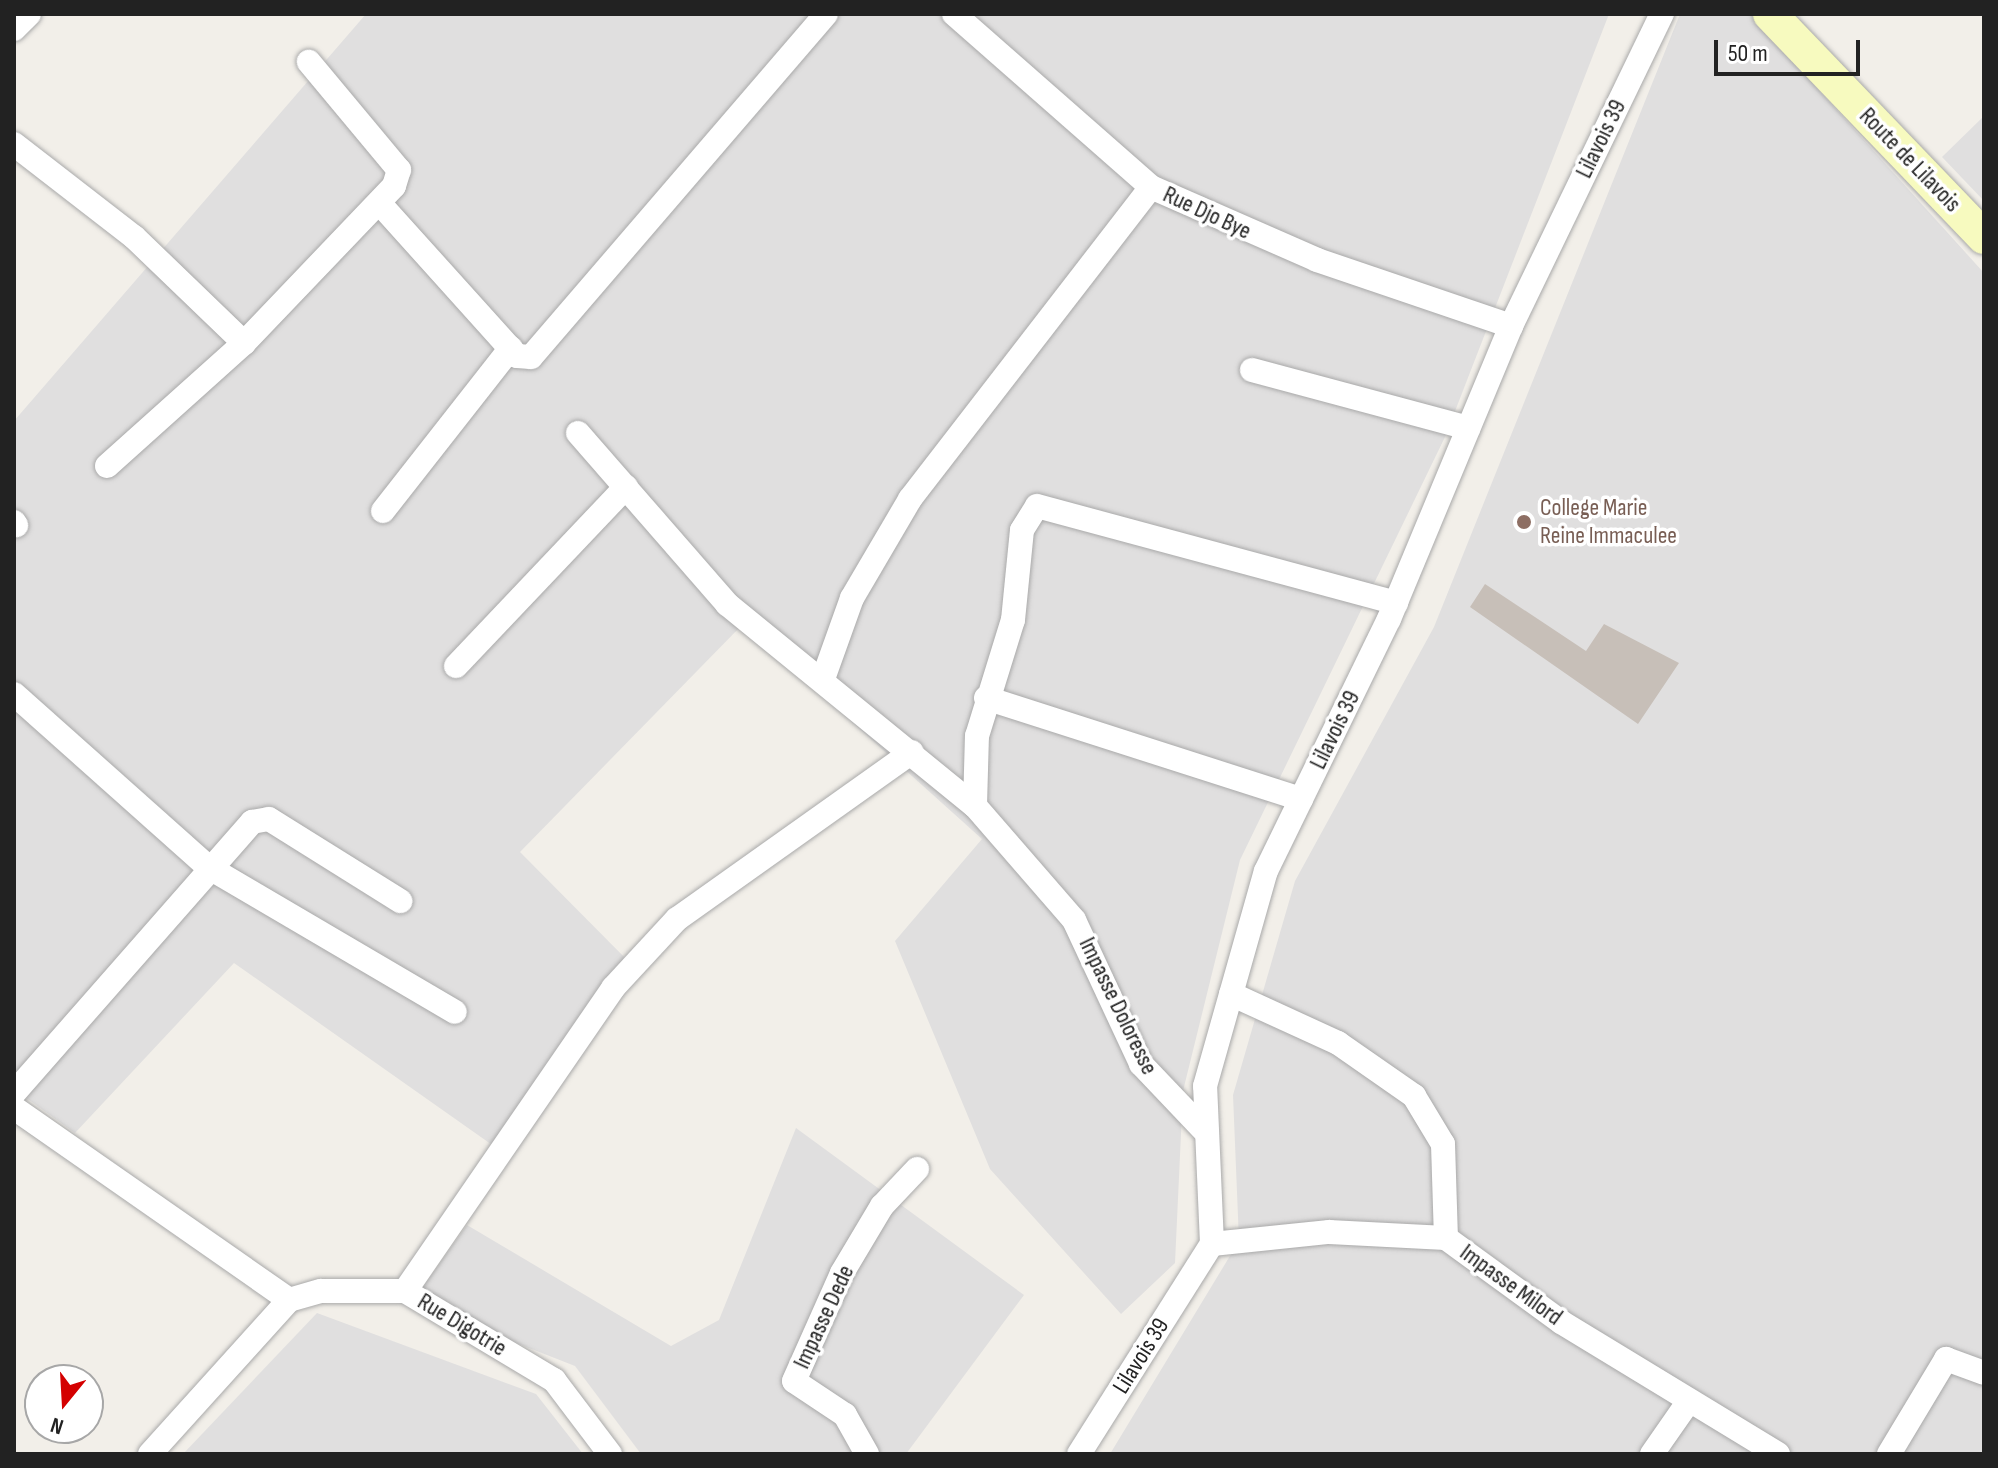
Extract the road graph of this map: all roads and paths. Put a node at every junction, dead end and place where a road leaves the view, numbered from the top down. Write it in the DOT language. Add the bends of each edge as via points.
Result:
graph roads {
  1 [pos="29,14"];
  2 [pos="826,14"];
  3 [pos="954,14"];
  4 [pos="1662,14"];
  5 [pos="1770,14"];
  6 [pos="14,29"];
  7 [pos="309,62"];
  8 [pos="14,144"];
  9 [pos="1151,187"];
  10 [pos="382,206"];
  11 [pos="1984,237"];
  12 [pos="1511,326"];
  13 [pos="244,343"];
  14 [pos="511,348"];
  15 [pos="1252,370"];
  16 [pos="1468,428"];
  17 [pos="578,433"];
  18 [pos="107,466"];
  19 [pos="626,487"];
  20 [pos="383,511"];
  21 [pos="1396,603"];
  22 [pos="456,666"];
  23 [pos="823,679"];
  24 [pos="14,694"];
  25 [pos="986,698"];
  26 [pos="912,752"];
  27 [pos="1301,799"];
  28 [pos="975,806"];
  29 [pos="208,867"];
  30 [pos="400,901"];
  31 [pos="1231,994"];
  32 [pos="455,1012"];
  33 [pos="14,1093"];
  34 [pos="14,1108"];
  35 [pos="1203,1129"];
  36 [pos="917,1169"];
  37 [pos="1446,1238"];
  38 [pos="1212,1244"];
  39 [pos="405,1291"];
  40 [pos="289,1300"];
  41 [pos="1984,1373"];
  42 [pos="1689,1401"];
  43 [pos="150,1454"];
  44 [pos="610,1454"];
  45 [pos="867,1454"];
  46 [pos="1079,1454"];
  47 [pos="1652,1454"];
  48 [pos="1778,1454"];
  49 [pos="1889,1454"];
  1 -- 6 [label="street"];
  2 -- 14 [label="street" via="539,352 522,357"];
  3 -- 9 [label="street, Rue Djo Bye"];
  4 -- 12 [label="street, Lilavois 39"];
  5 -- 11 [label="main road, Route de Lilavois"];
  7 -- 10 [label="street" via="399,170"];
  8 -- 13 [label="street" via="134,237"];
  9 -- 12 [label="street, Rue Djo Bye" via="1317,260"];
  9 -- 23 [label="street" via="910,499 852,598"];
  10 -- 13 [label="street"];
  10 -- 14 [label="street"];
  12 -- 16 [label="street, Lilavois 39"];
  13 -- 18 [label="street"];
  14 -- 20 [label="street"];
  15 -- 16 [label="street"];
  16 -- 21 [label="street, Lilavois 39"];
  17 -- 19 [label="street, Impasse Doloresse"];
  19 -- 22 [label="street"];
  19 -- 23 [label="street, Impasse Doloresse" via="727,604"];
  21 -- 25 [label="street" via="1037,506 1022,530 1013,620"];
  21 -- 27 [label="street, Lilavois 39"];
  23 -- 26 [label="street, Impasse Doloresse"];
  24 -- 29 [label="street"];
  25 -- 27 [label="street"];
  25 -- 28 [label="street"];
  26 -- 28 [label="street, Impasse Doloresse"];
  26 -- 39 [label="street" via="677,919 613,988"];
  27 -- 31 [label="street, Lilavois 39" via="1266,871"];
  28 -- 35 [label="street, Impasse Doloresse" via="1074,920 1141,1064"];
  29 -- 30 [label="street" via="252,822 269,819"];
  29 -- 32 [label="street"];
  29 -- 33 [label="street"];
  31 -- 35 [label="street, Lilavois 39" via="1205,1086"];
  31 -- 37 [label="street" via="1338,1043 1414,1096 1443,1144"];
  34 -- 40 [label="street"];
  35 -- 38 [label="street, Lilavois 39"];
  36 -- 45 [label="street, Impasse Dede" via="882,1206 842,1273 794,1381 845,1415"];
  37 -- 38 [label="street, Impasse Milord" via="1342,1231"];
  37 -- 42 [label="street, Impasse Milord"];
  38 -- 46 [label="street, Lilavois 39"];
  39 -- 40 [label="street, Rue Digotrie" via="321,1291"];
  39 -- 44 [label="street, Rue Digotrie" via="554,1380"];
  40 -- 43 [label="street"];
  41 -- 49 [label="street" via="1946,1359"];
  42 -- 47 [label="street"];
  42 -- 48 [label="street, Impasse Milord"];
}
